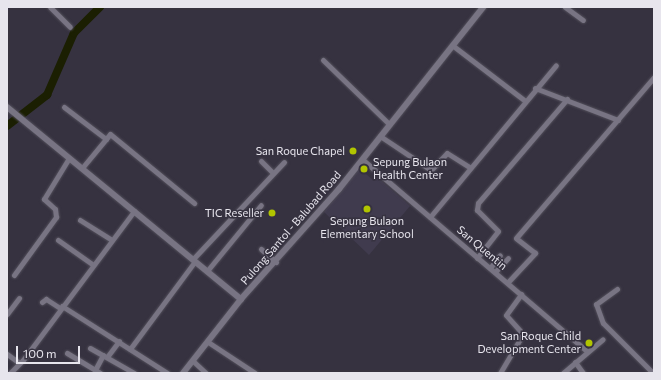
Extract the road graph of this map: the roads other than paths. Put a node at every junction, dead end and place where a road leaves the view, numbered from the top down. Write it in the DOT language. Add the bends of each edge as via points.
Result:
graph roads {
  1 [pos="50,7"];
  2 [pos="483,7"];
  3 [pos="565,7"];
  4 [pos="582,20"];
  5 [pos="70,27"];
  6 [pos="452,45"];
  7 [pos="323,60"];
  8 [pos="556,65"];
  9 [pos="654,77"];
  10 [pos="535,88"];
  11 [pos="567,99"];
  12 [pos="524,100"];
  13 [pos="7,107"];
  14 [pos="64,107"];
  15 [pos="618,120"];
  16 [pos="389,124"];
  17 [pos="380,136"];
  18 [pos="106,139"];
  19 [pos="69,158"];
  20 [pos="363,160"];
  21 [pos="261,161"];
  22 [pos="284,162"];
  23 [pos="469,167"];
  24 [pos="82,168"];
  25 [pos="273,173"];
  26 [pos="194,203"];
  27 [pos="261,205"];
  28 [pos="134,211"];
  29 [pos="430,217"];
  30 [pos="80,220"];
  31 [pos="110,239"];
  32 [pos="58,240"];
  33 [pos="260,249"];
  34 [pos="500,255"];
  35 [pos="478,258"];
  36 [pos="508,258"];
  37 [pos="194,260"];
  38 [pos="276,262"];
  39 [pos="92,264"];
  40 [pos="490,268"];
  41 [pos="207,271"];
  42 [pos="495,272"];
  43 [pos="14,275"];
  44 [pos="508,282"];
  45 [pos="617,290"];
  46 [pos="521,294"];
  47 [pos="19,298"];
  48 [pos="241,299"];
  49 [pos="42,302"];
  50 [pos="61,307"];
  51 [pos="7,314"];
  52 [pos="603,339"];
  53 [pos="119,342"];
  54 [pos="208,342"];
  55 [pos="90,348"];
  56 [pos="130,349"];
  57 [pos="587,351"];
  58 [pos="67,353"];
  59 [pos="7,354"];
  60 [pos="105,356"];
  61 [pos="193,361"];
  62 [pos="18,362"];
  63 [pos="575,362"];
  64 [pos="94,370"];
  65 [pos="10,373"];
  66 [pos="100,373"];
  67 [pos="134,373"];
  68 [pos="167,373"];
  69 [pos="183,373"];
  70 [pos="206,373"];
  71 [pos="255,373"];
  72 [pos="500,373"];
  73 [pos="564,373"];
  74 [pos="584,373"];
  75 [pos="653,373"];
  1 -- 5 [label="street"];
  2 -- 6 [label="street, Pulong Santol - Balubad Road"];
  3 -- 4 [label="street"];
  6 -- 12 [label="street"];
  6 -- 16 [label="street, Pulong Santol - Balubad Road"];
  7 -- 16 [label="street"];
  8 -- 10 [label="street"];
  9 -- 15 [label="street"];
  10 -- 11 [label="street"];
  10 -- 12 [label="street"];
  11 -- 15 [label="street"];
  11 -- 35 [label="street" via="476,206 498,231"];
  12 -- 23 [label="street"];
  13 -- 19 [label="street, Pulong Santol - Balubad Road"];
  14 -- 18 [label="street"];
  15 -- 44 [label="street" via="516,238 535,253"];
  16 -- 17 [label="street, Pulong Santol - Balubad Road"];
  17 -- 20 [label="street, Pulong Santol - Balubad Road"];
  17 -- 23 [label="street" via="431,170 447,153"];
  18 -- 24 [label="street"];
  18 -- 26 [label="street" via="110,134"];
  19 -- 24 [label="street, Pulong Santol - Balubad Road"];
  19 -- 43 [label="street" via="44,199 54,209 56,217"];
  20 -- 29 [label="street, San Quentin"];
  20 -- 38 [label="street, Pulong Santol - Balubad Road"];
  21 -- 25 [label="street"];
  22 -- 25 [label="street"];
  23 -- 29 [label="street"];
  24 -- 28 [label="street, Pulong Santol - Balubad Road"];
  25 -- 37 [label="street"];
  27 -- 41 [label="street"];
  28 -- 31 [label="street"];
  28 -- 37 [label="street, Pulong Santol - Balubad Road"];
  29 -- 35 [label="street, San Quentin"];
  30 -- 31 [label="street"];
  31 -- 39 [label="street"];
  32 -- 39 [label="street"];
  33 -- 38 [label="street"];
  34 -- 40 [label="street"];
  35 -- 40 [label="street, San Quentin"];
  36 -- 42 [label="street"];
  37 -- 41 [label="street, Pulong Santol - Balubad Road"];
  37 -- 56 [label="street"];
  38 -- 48 [label="street, Pulong Santol - Balubad Road"];
  39 -- 50 [label="street"];
  40 -- 42 [label="street, San Quentin"];
  41 -- 48 [label="street, Pulong Santol - Balubad Road"];
  42 -- 44 [label="street, San Quentin"];
  44 -- 46 [label="street, San Quentin"];
  45 -- 75 [label="street" via="596,304 604,323"];
  46 -- 57 [label="street, San Quentin"];
  46 -- 72 [label="street" via="506,315 523,334"];
  47 -- 51 [label="street"];
  48 -- 54 [label="street"];
  49 -- 50 [label="street" via="48,300"];
  50 -- 53 [label="street"];
  50 -- 62 [label="street" via="23,360"];
  52 -- 57 [label="street"];
  53 -- 56 [label="street"];
  53 -- 60 [label="street"];
  54 -- 61 [label="street"];
  54 -- 71 [label="street"];
  55 -- 60 [label="street"];
  56 -- 68 [label="street"];
  57 -- 63 [label="street"];
  58 -- 64 [label="street"];
  59 -- 62 [label="street"];
  60 -- 64 [label="street"];
  60 -- 67 [label="street"];
  61 -- 69 [label="street"];
  61 -- 70 [label="street"];
  62 -- 65 [label="street"];
  63 -- 73 [label="street"];
  63 -- 74 [label="street"];
  64 -- 66 [label="street"];
}
